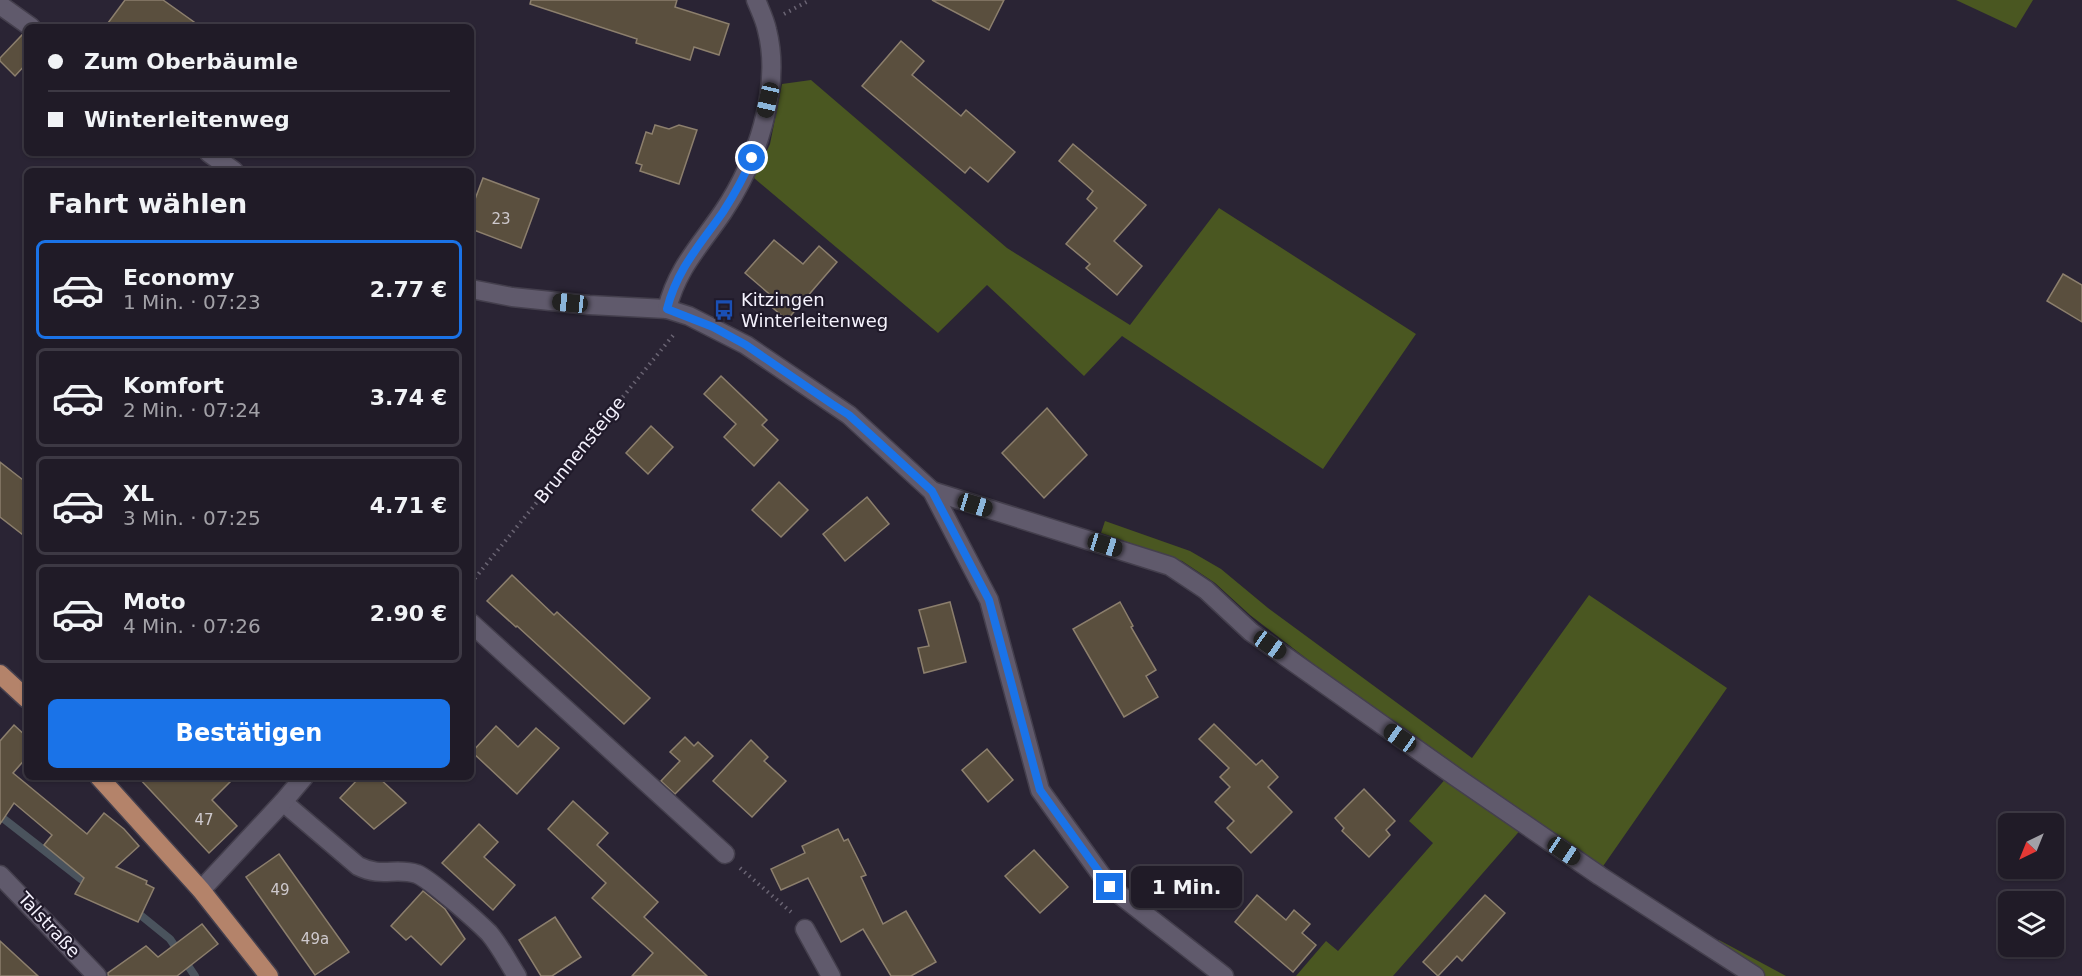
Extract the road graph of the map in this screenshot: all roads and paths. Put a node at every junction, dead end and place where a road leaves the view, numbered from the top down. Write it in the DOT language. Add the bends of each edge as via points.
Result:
graph roads {
  1 [pos="756,0"];
  2 [pos="0,5"];
  3 [pos="27,24"];
  4 [pos="213,156"];
  5 [pos="230,168"];
  6 [pos="474,290"];
  7 [pos="667,309"];
  8 [pos="688,316"];
  9 [pos="932,491"];
  10 [pos="474,579"];
  11 [pos="474,626"];
  12 [pos="0,674"];
  13 [pos="24,696"];
  14 [pos="102,780"];
  15 [pos="301,780"];
  16 [pos="283,802"];
  17 [pos="725,854"];
  18 [pos="0,875"];
  19 [pos="201,890"];
  20 [pos="805,929"];
  21 [pos="97,976"];
  22 [pos="269,976"];
  23 [pos="517,976"];
  24 [pos="831,976"];
  25 [pos="1224,976"];
  26 [pos="1755,976"];
  1 -- 7 [label="street" via="767,31 771,65 759,141 724,211 682,267"];
  2 -- 3 [label="street"];
  4 -- 5 [label="street"];
  6 -- 7 [label="street" via="578,304"];
  7 -- 8 [label="street"];
  8 -- 9 [label="street" via="746,345 849,415"];
  8 -- 10 [label="path, Brunnensteige"];
  9 -- 25 [label="street" via="989,600 1040,790 1110,887"];
  9 -- 26 [label="street" via="1170,566 1206,590 1251,632 1436,764"];
  11 -- 17 [label="street"];
  12 -- 13 [label="main road"];
  14 -- 19 [label="main road"];
  15 -- 16 [label="street"];
  16 -- 19 [label="street"];
  16 -- 23 [label="street" via="358,866 370,872 420,875 431,883 489,933"];
  17 -- 20 [label="path"];
  18 -- 21 [label="street, Talstraße"];
  19 -- 22 [label="main road"];
  20 -- 24 [label="street"];
}
